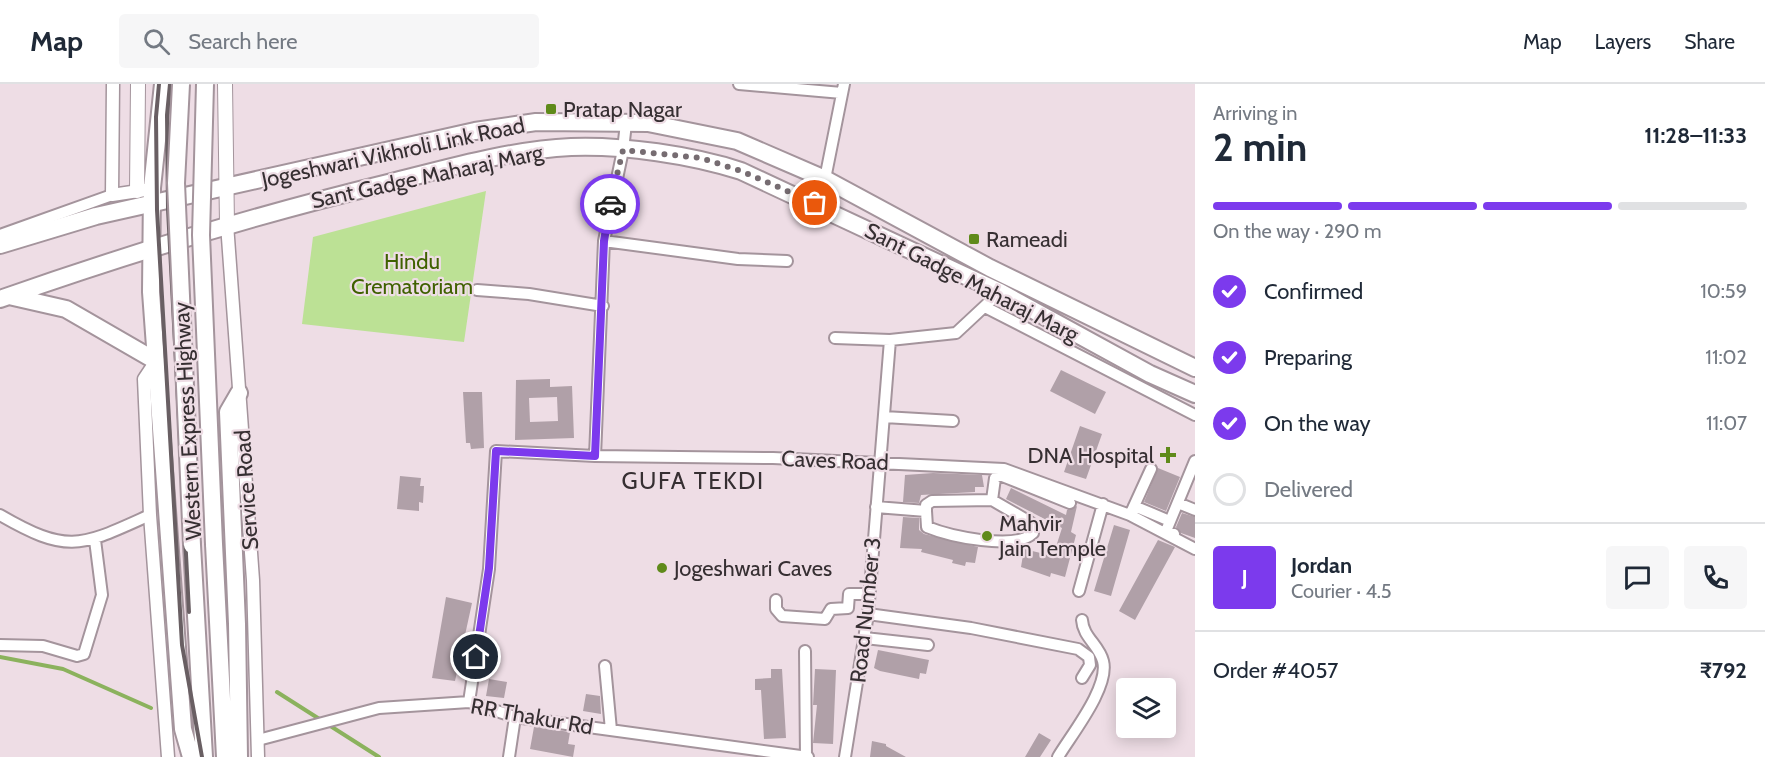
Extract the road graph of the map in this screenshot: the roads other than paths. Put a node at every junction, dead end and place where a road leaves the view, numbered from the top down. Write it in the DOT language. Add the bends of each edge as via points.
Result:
graph roads {
  1 [pos="113,84"];
  2 [pos="138,84"];
  3 [pos="164,84"];
  4 [pos="182,84"];
  5 [pos="205,84"];
  6 [pos="225,84"];
  7 [pos="739,84"];
  8 [pos="843,88"];
  9 [pos="626,123"];
  10 [pos="623,150"];
  11 [pos="825,179"];
  12 [pos="225,188"];
  13 [pos="112,195"];
  14 [pos="146,195"];
  15 [pos="815,203"];
  16 [pos="227,224"];
  17 [pos="0,235"];
  18 [pos="604,241"];
  19 [pos="0,245"];
  20 [pos="151,249"];
  21 [pos="787,261"];
  22 [pos="477,290"];
  23 [pos="1000,292"];
  24 [pos="4,297"];
  25 [pos="603,306"];
  26 [pos="985,307"];
  27 [pos="835,338"];
  28 [pos="890,340"];
  29 [pos="156,360"];
  30 [pos="1195,368"];
  31 [pos="239,393"];
  32 [pos="1195,394"];
  33 [pos="1195,415"];
  34 [pos="884,417"];
  35 [pos="953,421"];
  36 [pos="154,435"];
  37 [pos="595,456"];
  38 [pos="880,462"];
  39 [pos="1194,468"];
  40 [pos="1151,469"];
  41 [pos="1183,479"];
  42 [pos="992,500"];
  43 [pos="1070,503"];
  44 [pos="1178,503"];
  45 [pos="1103,504"];
  46 [pos="876,507"];
  47 [pos="1132,510"];
  48 [pos="1195,510"];
  49 [pos="926,511"];
  50 [pos="0,515"];
  51 [pos="150,515"];
  52 [pos="1165,519"];
  53 [pos="1161,531"];
  54 [pos="95,540"];
  55 [pos="1195,542"];
  56 [pos="1195,549"];
  57 [pos="1079,591"];
  58 [pos="869,594"];
  59 [pos="776,600"];
  60 [pos="868,614"];
  61 [pos="1082,620"];
  62 [pos="865,638"];
  63 [pos="0,645"];
  64 [pos="928,645"];
  65 [pos="805,651"];
  66 [pos="605,666"];
  67 [pos="1082,678"];
  68 [pos="469,702"];
  69 [pos="515,717"];
  70 [pos="611,730"];
  71 [pos="258,740"];
  72 [pos="168,757"];
  73 [pos="191,757"];
  74 [pos="204,757"];
  75 [pos="225,757"];
  76 [pos="239,757"];
  77 [pos="258,757"];
  78 [pos="510,757"];
  79 [pos="807,757"];
  80 [pos="844,757"];
  81 [pos="1058,757"];
  1 -- 13 [label="street"];
  2 -- 14 [label="main road"];
  3 -- 14 [label="main road"];
  4 -- 74 [label="main road, Western Express Highway, bridge" via="177,183"];
  5 -- 75 [label="main road, Western Express Highway, bridge" via="201,235"];
  6 -- 12 [label="main road"];
  7 -- 8 [label="street"];
  8 -- 11 [label="street"];
  9 -- 10 [label="street"];
  9 -- 11 [label="main road, Jogeshwari Vikhroli Link Road" via="648,123 737,141"];
  9 -- 12 [label="main road, Jogeshwari Vikhroli Link Road" via="536,122 485,129"];
  10 -- 15 [label="main road, Sant Gadge Maharaj Marg" via="701,158"];
  10 -- 16 [label="main road, Sant Gadge Maharaj Marg" via="573,147 512,153"];
  10 -- 18 [label="street"];
  11 -- 15 [label="street"];
  11 -- 30 [label="main road, Jogeshwari Vikhroli Link Road" via="990,268"];
  12 -- 14 [label="main road, Jogeshwari Vikhroli Link Road"];
  12 -- 16 [label="main road"];
  13 -- 14 [label="street"];
  13 -- 17 [label="street"];
  14 -- 19 [label="main road, Jogeshwari Vikhroli Link Road" via="96,216"];
  14 -- 20 [label="main road"];
  15 -- 23 [label="main road, Sant Gadge Maharaj Marg"];
  16 -- 20 [label="main road, Sant Gadge Maharaj Marg"];
  16 -- 31 [label="street, Service Road"];
  18 -- 21 [label="street" via="738,259"];
  18 -- 25 [label="street"];
  20 -- 24 [label="main road, Sant Gadge Maharaj Marg"];
  20 -- 29 [label="main road"];
  22 -- 25 [label="street"];
  23 -- 26 [label="street"];
  23 -- 32 [label="main road, Sant Gadge Maharaj Marg" via="1150,374"];
  24 -- 29 [label="main road" via="66,309"];
  25 -- 37 [label="street" via="596,377"];
  26 -- 28 [label="street" via="956,333"];
  26 -- 33 [label="street"];
  27 -- 28 [label="street"];
  28 -- 34 [label="street, Road Number 3"];
  29 -- 36 [label="main road"];
  31 -- 71 [label="street, Service Road" via="253,580"];
  31 -- 76 [label="main road" via="228,412"];
  34 -- 35 [label="street"];
  34 -- 38 [label="street, Road Number 3"];
  36 -- 51 [label="street"];
  36 -- 73 [label="main road" via="183,729"];
  37 -- 38 [label="street, Caves Road"];
  37 -- 68 [label="street, Caves Road" via="496,451 489,568"];
  38 -- 45 [label="street, Caves Road" via="1004,469"];
  38 -- 46 [label="street, Road Number 3"];
  39 -- 44 [label="street"];
  40 -- 47 [label="street"];
  41 -- 52 [label="street"];
  42 -- 43 [label="street" via="994,478 1000,475"];
  42 -- 49 [label="street" via="932,501 926,505"];
  42 -- 49 [label="street" via="1030,522 1030,536 1018,542 983,540 931,529 926,525"];
  44 -- 48 [label="street"];
  44 -- 55 [label="street" via="1166,531"];
  45 -- 47 [label="street, Caves Road"];
  45 -- 57 [label="street"];
  46 -- 49 [label="street"];
  46 -- 58 [label="street, Road Number 3"];
  47 -- 52 [label="street"];
  47 -- 53 [label="street, Caves Road"];
  50 -- 54 [label="street" via="34,535 71,543"];
  51 -- 54 [label="street"];
  51 -- 72 [label="street"];
  52 -- 53 [label="street"];
  53 -- 56 [label="street, Caves Road"];
  54 -- 63 [label="street" via="102,595 84,654 77,656 43,646"];
  58 -- 59 [label="street" via="852,592 848,608 831,609 825,619 782,616 776,609"];
  58 -- 60 [label="street, Road Number 3"];
  60 -- 62 [label="street, Road Number 3"];
  60 -- 67 [label="street" via="971,628 1078,649 1085,652 1090,665"];
  61 -- 81 [label="street" via="1082,628 1104,663 1103,677 1093,701"];
  62 -- 64 [label="street"];
  62 -- 80 [label="street, Road Number 3"];
  65 -- 79 [label="street"];
  66 -- 70 [label="street"];
  68 -- 69 [label="street, RR Thakur Rd"];
  68 -- 71 [label="street, RR Thakur Rd" via="379,708"];
  69 -- 70 [label="street, RR Thakur Rd"];
  69 -- 78 [label="street"];
  70 -- 79 [label="street, RR Thakur Rd"];
  71 -- 77 [label="street, Service Road"];
}
